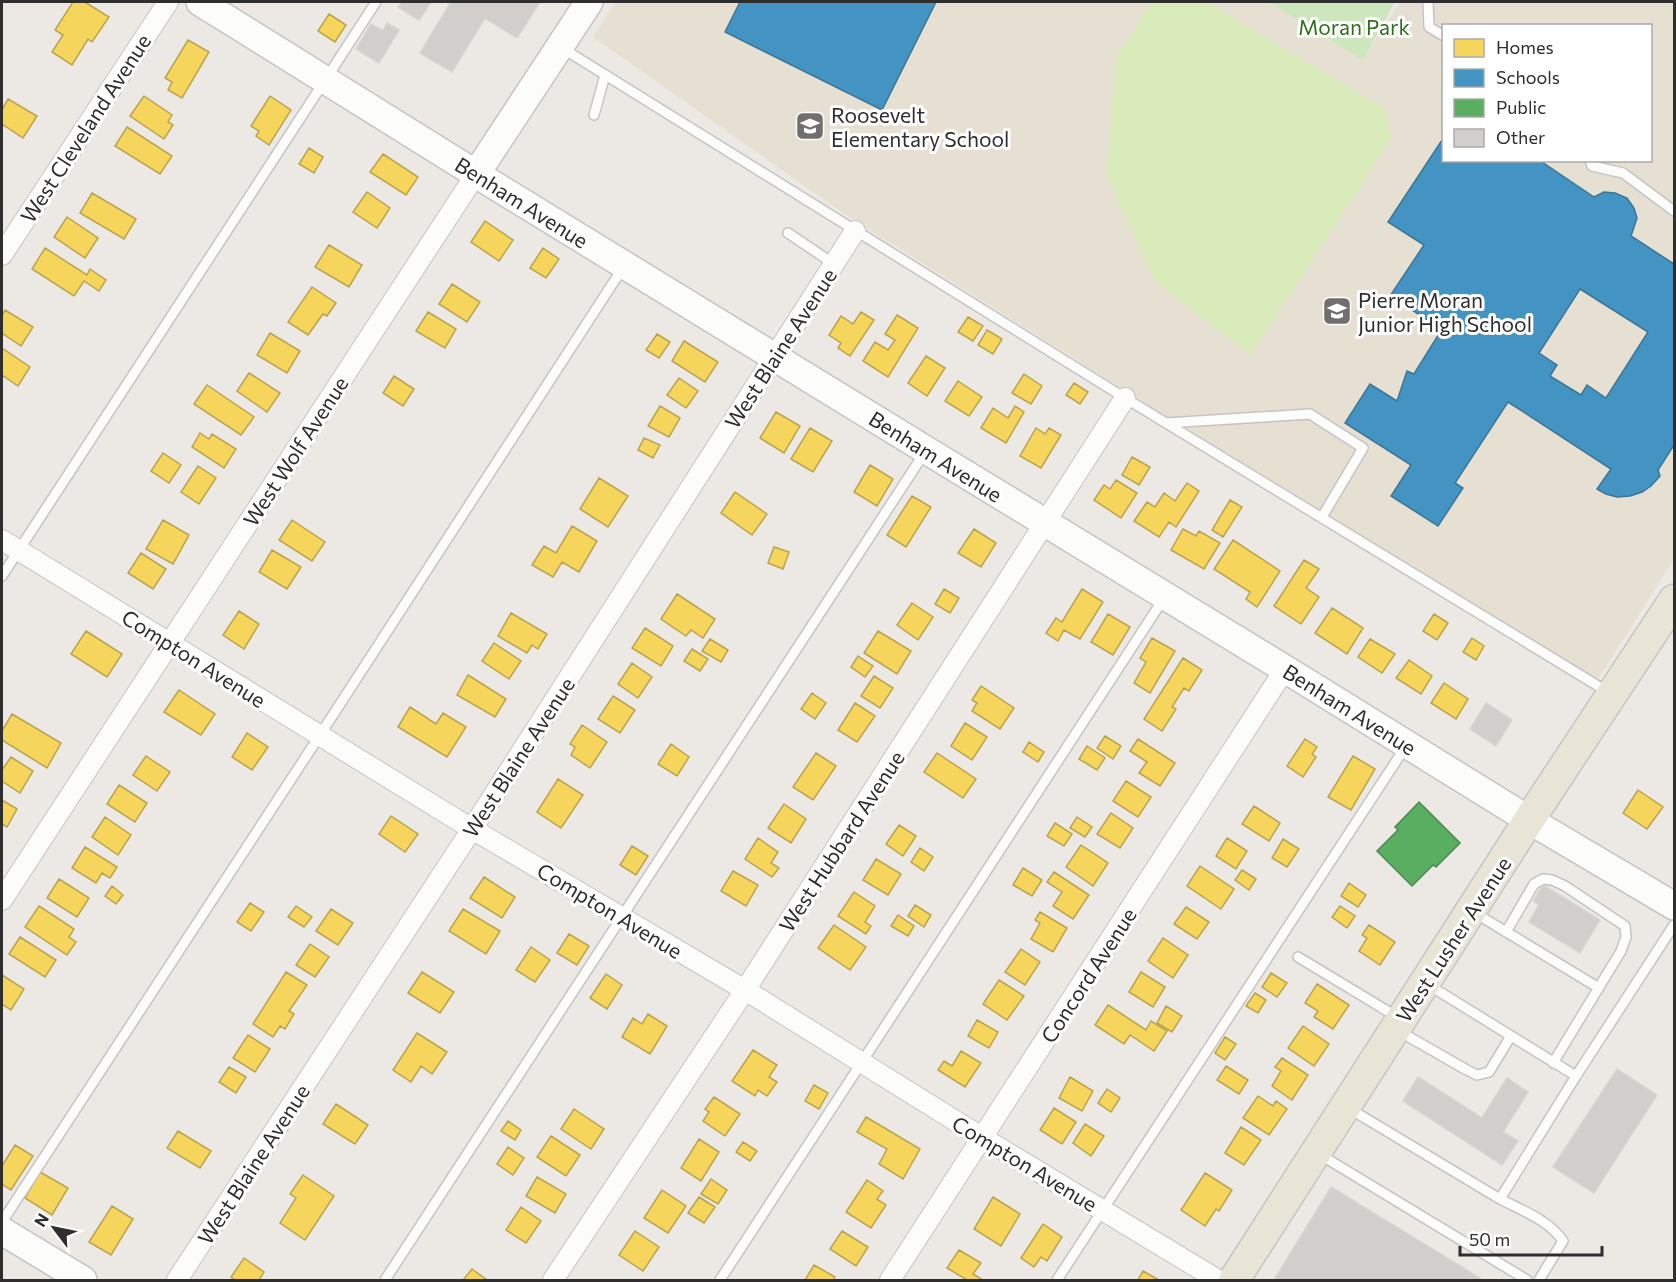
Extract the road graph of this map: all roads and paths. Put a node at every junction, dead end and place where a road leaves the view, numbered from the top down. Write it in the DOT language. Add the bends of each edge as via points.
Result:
graph roads {
  1 [pos="168,2"];
  2 [pos="200,2"];
  3 [pos="376,2"];
  4 [pos="589,2"];
  5 [pos="1428,2"];
  6 [pos="1442,35"];
  7 [pos="559,47"];
  8 [pos="605,75"];
  9 [pos="325,80"];
  10 [pos="594,115"];
  11 [pos="1591,162"];
  12 [pos="476,174"];
  13 [pos="1674,211"];
  14 [pos="855,231"];
  15 [pos="788,233"];
  16 [pos="2,255"];
  17 [pos="834,264"];
  18 [pos="624,265"];
  19 [pos="774,357"];
  20 [pos="1125,398"];
  21 [pos="1166,423"];
  22 [pos="926,450"];
  23 [pos="1322,517"];
  24 [pos="1045,524"];
  25 [pos="10,546"];
  26 [pos="2,576"];
  27 [pos="1166,596"];
  28 [pos="1671,613"];
  29 [pos="170,642"];
  30 [pos="1285,669"];
  31 [pos="1612,694"];
  32 [pos="320,735"];
  33 [pos="1407,744"];
  34 [pos="1529,820"];
  35 [pos="472,829"];
  36 [pos="2,900"];
  37 [pos="1674,906"];
  38 [pos="1471,910"];
  39 [pos="621,917"];
  40 [pos="1674,925"];
  41 [pos="1506,932"];
  42 [pos="1298,957"];
  43 [pos="1425,983"];
  44 [pos="1599,988"];
  45 [pos="745,990"];
  46 [pos="1398,1024"];
  47 [pos="1511,1036"];
  48 [pos="862,1062"];
  49 [pos="1553,1063"];
  50 [pos="1576,1076"];
  51 [pos="1346,1106"];
  52 [pos="983,1138"];
  53 [pos="1316,1152"];
  54 [pos="1500,1199"];
  55 [pos="1103,1210"];
  56 [pos="2,1222"];
  57 [pos="2,1231"];
  58 [pos="83,1281"];
  59 [pos="177,1281"];
  60 [pos="385,1281"];
  61 [pos="553,1281"];
  62 [pos="720,1281"];
  63 [pos="890,1281"];
  64 [pos="1057,1281"];
  65 [pos="1218,1281"];
  66 [pos="1234,1281"];
  67 [pos="1527,1281"];
  68 [pos="1539,1281"];
  1 -- 16 [label="street, West Cleveland Avenue"];
  2 -- 9 [label="main road, Benham Avenue"];
  3 -- 9 [label="lane"];
  4 -- 7 [label="main road, West Wolf Avenue"];
  5 -- 6 [label="lane" via="1429,27"];
  7 -- 8 [label="lane"];
  7 -- 12 [label="main road, West Wolf Avenue"];
  8 -- 10 [label="lane"];
  8 -- 14 [label="lane"];
  9 -- 12 [label="main road, Benham Avenue"];
  9 -- 25 [label="lane"];
  11 -- 13 [label="lane" via="1592,166 1623,173"];
  12 -- 18 [label="main road, Benham Avenue"];
  12 -- 29 [label="street, West Wolf Avenue"];
  14 -- 17 [label="street, West Blaine Avenue"];
  14 -- 20 [label="lane"];
  15 -- 17 [label="lane"];
  17 -- 19 [label="street, West Blaine Avenue"];
  18 -- 19 [label="main road, Benham Avenue"];
  18 -- 32 [label="lane"];
  19 -- 22 [label="main road, Benham Avenue"];
  19 -- 35 [label="street, West Blaine Avenue"];
  20 -- 21 [label="lane"];
  20 -- 24 [label="street, West Hubbard Avenue"];
  21 -- 23 [label="lane"];
  21 -- 23 [label="lane" via="1310,414 1363,448"];
  22 -- 24 [label="main road, Benham Avenue"];
  22 -- 39 [label="lane"];
  23 -- 31 [label="lane"];
  24 -- 27 [label="main road, Benham Avenue"];
  24 -- 45 [label="street, West Hubbard Avenue"];
  25 -- 26 [label="lane"];
  25 -- 29 [label="street, Compton Avenue"];
  27 -- 30 [label="main road, Benham Avenue"];
  27 -- 48 [label="lane"];
  28 -- 31 [label="main road, West Lusher Avenue"];
  29 -- 32 [label="street, Compton Avenue"];
  29 -- 36 [label="street, West Wolf Avenue"];
  30 -- 33 [label="main road, Benham Avenue"];
  30 -- 52 [label="street, Concord Avenue"];
  31 -- 34 [label="main road, West Lusher Avenue"];
  32 -- 35 [label="street, Compton Avenue"];
  32 -- 56 [label="lane"];
  33 -- 34 [label="main road, Benham Avenue"];
  33 -- 55 [label="lane"];
  34 -- 37 [label="main road, Benham Avenue"];
  34 -- 38 [label="main road, West Lusher Avenue"];
  35 -- 39 [label="street, Compton Avenue"];
  35 -- 59 [label="street, West Blaine Avenue"];
  38 -- 41 [label="lane"];
  38 -- 43 [label="main road, West Lusher Avenue"];
  39 -- 45 [label="street, Compton Avenue"];
  39 -- 60 [label="lane"];
  40 -- 50 [label="lane"];
  41 -- 44 [label="lane"];
  41 -- 44 [label="lane" via="1534,884 1543,879 1566,886 1625,926 1622,951"];
  42 -- 46 [label="lane"];
  43 -- 46 [label="main road, West Lusher Avenue"];
  43 -- 47 [label="lane"];
  44 -- 49 [label="lane"];
  45 -- 48 [label="street, Compton Avenue"];
  45 -- 61 [label="street, West Hubbard Avenue"];
  46 -- 47 [label="lane" via="1477,1075 1489,1072"];
  46 -- 51 [label="main road, West Lusher Avenue"];
  47 -- 49 [label="lane"];
  48 -- 52 [label="street, Compton Avenue"];
  48 -- 62 [label="lane"];
  49 -- 50 [label="lane"];
  50 -- 54 [label="lane"];
  51 -- 53 [label="main road, West Lusher Avenue"];
  51 -- 54 [label="lane"];
  52 -- 55 [label="street, Compton Avenue"];
  52 -- 63 [label="street, Concord Avenue"];
  53 -- 66 [label="main road, West Lusher Avenue"];
  53 -- 67 [label="lane"];
  54 -- 68 [label="lane" via="1550,1226 1563,1241"];
  55 -- 64 [label="lane"];
  55 -- 65 [label="street, Compton Avenue"];
  57 -- 58 [label="main road"];
}
